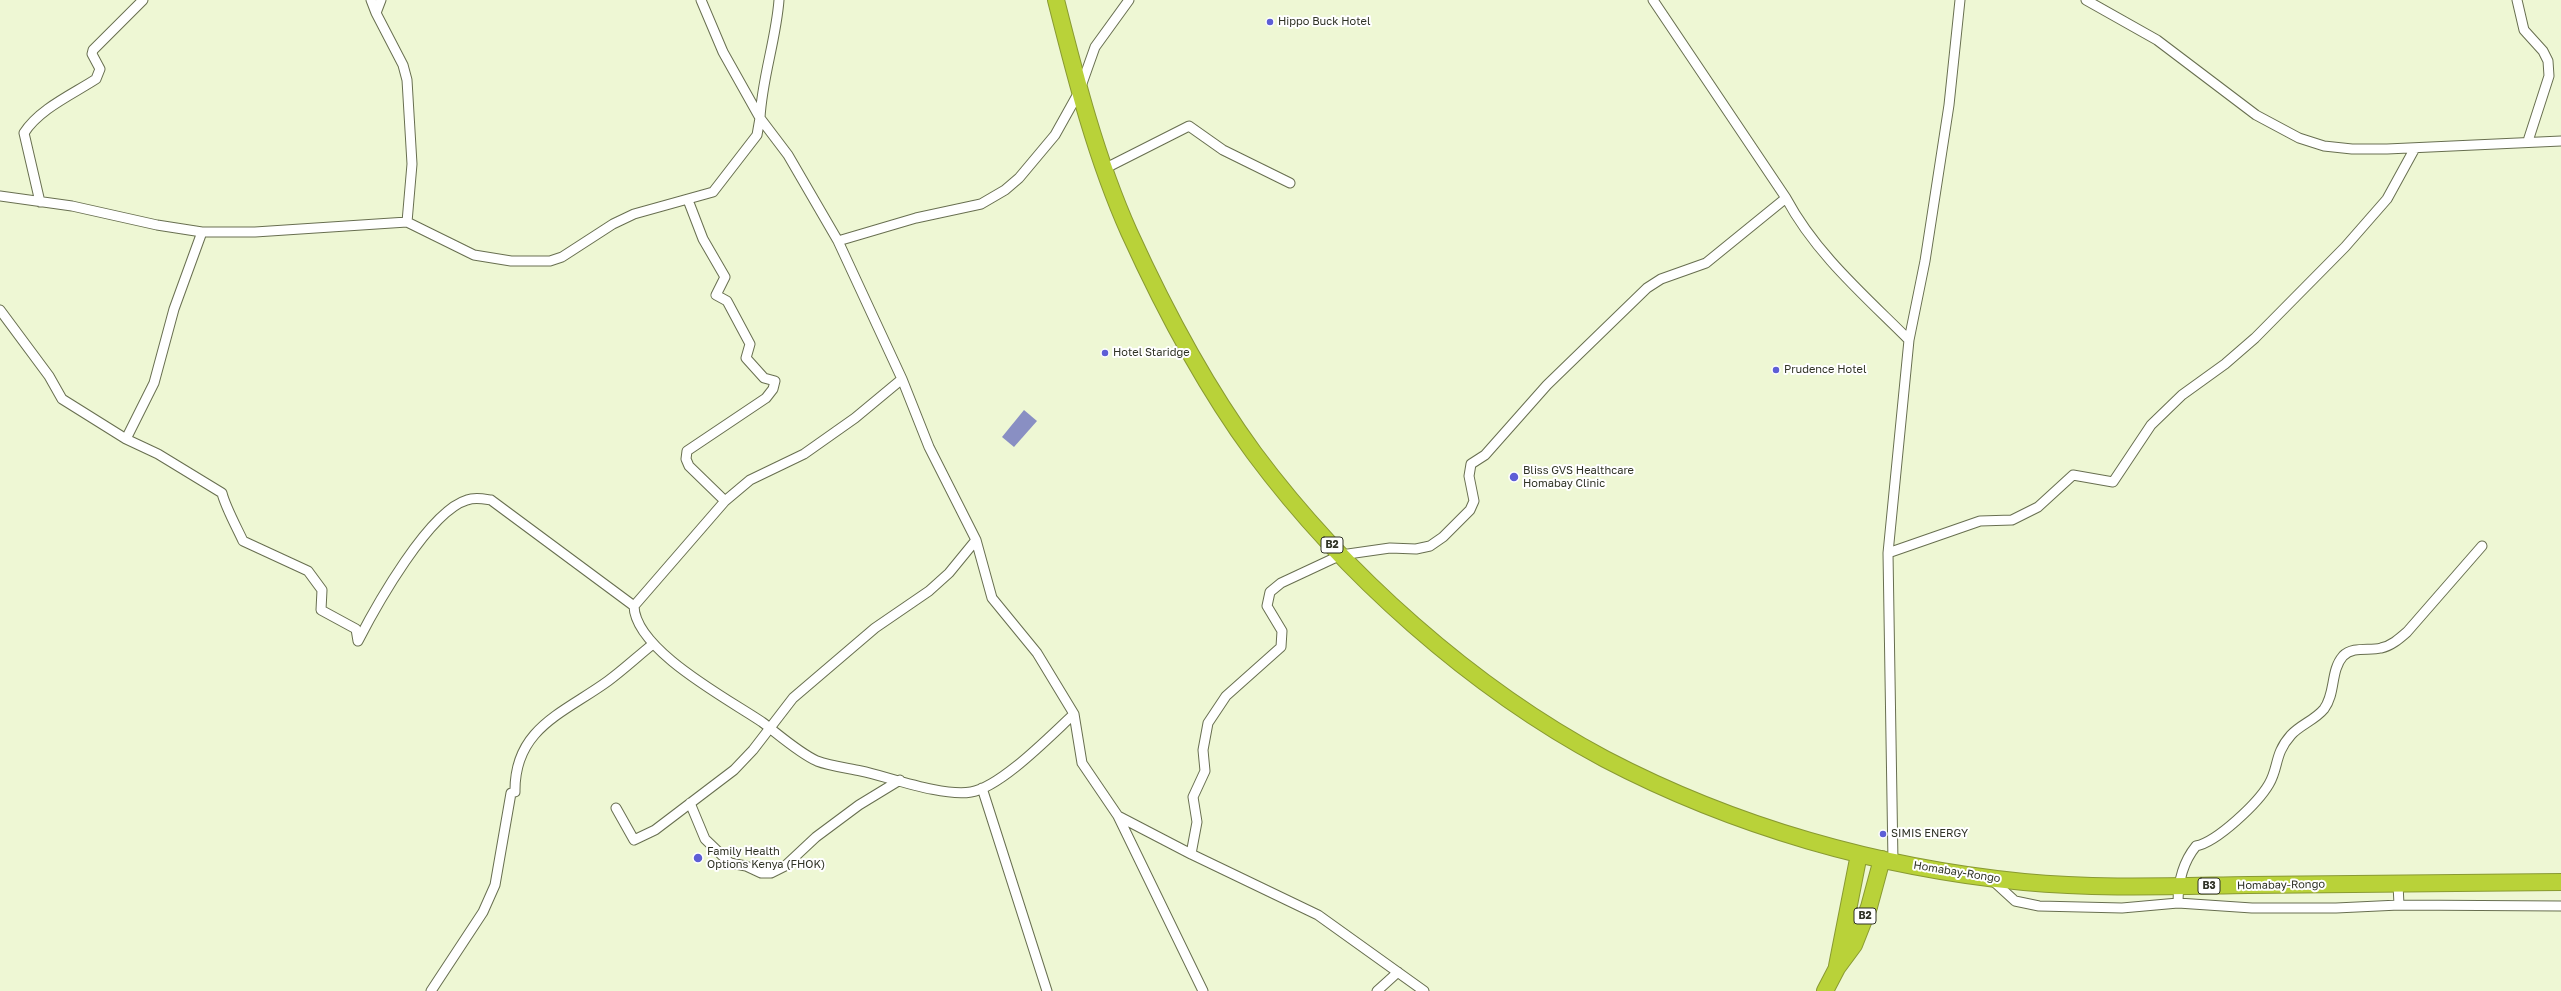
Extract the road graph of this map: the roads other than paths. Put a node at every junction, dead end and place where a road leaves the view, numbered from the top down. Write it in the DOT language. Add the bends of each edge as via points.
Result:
graph roads {
  1 [pos="143,0"];
  2 [pos="371,0"];
  3 [pos="381,0"];
  4 [pos="701,0"];
  5 [pos="779,0"];
  6 [pos="1056,0"];
  7 [pos="1129,0"];
  8 [pos="1653,0"];
  9 [pos="1960,0"];
  10 [pos="2086,0"];
  11 [pos="2517,0"];
  12 [pos="376,13"];
  13 [pos="1079,92"];
  14 [pos="760,118"];
  15 [pos="2528,141"];
  16 [pos="2561,141"];
  17 [pos="2415,148"];
  18 [pos="1104,169"];
  19 [pos="1290,182"];
  20 [pos="0,196"];
  21 [pos="1786,198"];
  22 [pos="688,200"];
  23 [pos="40,202"];
  24 [pos="407,222"];
  25 [pos="202,232"];
  26 [pos="838,241"];
  27 [pos="0,310"];
  28 [pos="1909,340"];
  29 [pos="902,379"];
  30 [pos="126,439"];
  31 [pos="725,501"];
  32 [pos="976,540"];
  33 [pos="2482,546"];
  34 [pos="1888,553"];
  35 [pos="1341,555"];
  36 [pos="634,606"];
  37 [pos="653,644"];
  38 [pos="1074,714"];
  39 [pos="770,728"];
  40 [pos="900,780"];
  41 [pos="982,788"];
  42 [pos="690,803"];
  43 [pos="616,808"];
  44 [pos="1118,816"];
  45 [pos="1191,854"];
  46 [pos="1859,854"];
  47 [pos="1888,861"];
  48 [pos="1990,878"];
  49 [pos="2561,882"];
  50 [pos="2398,884"];
  51 [pos="2178,886"];
  52 [pos="2178,903"];
  53 [pos="2399,905"];
  54 [pos="2561,906"];
  55 [pos="1837,968"];
  56 [pos="1398,972"];
  57 [pos="431,991"];
  58 [pos="1046,991"];
  59 [pos="1203,991"];
  60 [pos="1377,991"];
  61 [pos="1424,991"];
  62 [pos="1825,991"];
  1 -- 23 [label="street" via="93,50 92,54 100,70 96,79 41,115 24,133"];
  2 -- 12 [label="street"];
  3 -- 12 [label="street"];
  4 -- 14 [label="street" via="723,52"];
  5 -- 14 [label="street" via="778,23 762,96"];
  6 -- 13 [label="highway, B2"];
  7 -- 13 [label="street" via="1095,47"];
  8 -- 21 [label="street"];
  9 -- 28 [label="street" via="1925,261"];
  10 -- 17 [label="street" via="2157,40 2256,115 2299,138 2324,146 2352,149"];
  11 -- 15 [label="street" via="2524,30 2543,51 2548,61 2549,76"];
  12 -- 24 [label="street" via="403,65 407,80 412,164"];
  13 -- 18 [label="highway, B2"];
  13 -- 26 [label="street" via="1055,136 1019,178 995,197 981,204 916,218"];
  14 -- 22 [label="street" via="757,136 713,192"];
  14 -- 26 [label="street" via="788,155"];
  15 -- 16 [label="street"];
  15 -- 17 [label="street"];
  17 -- 34 [label="street" via="2387,199 2349,242 2255,338 2225,364 2182,395 2151,425 2113,482 2073,475 2038,507 2012,520 1980,521"];
  18 -- 19 [label="street" via="1189,126 1224,150"];
  18 -- 35 [label="highway, B2" via="1152,282 1216,396 1254,452"];
  20 -- 23 [label="street"];
  21 -- 28 [label="street" via="1800,225 1842,275"];
  21 -- 35 [label="street" via="1706,263 1661,279 1646,288 1547,385 1485,455 1471,464 1469,476 1474,501 1470,510 1443,537 1430,546 1416,549 1390,548"];
  22 -- 24 [label="street" via="634,214 613,224 562,257 550,261 511,261 474,255"];
  22 -- 31 [label="street" via="703,239 725,277 716,295 727,301 750,344 746,358 764,378 775,381 766,398 687,451 686,459 689,466"];
  23 -- 25 [label="street"];
  24 -- 25 [label="street" via="255,232"];
  25 -- 30 [label="street" via="174,309 154,383"];
  26 -- 29 [label="street"];
  27 -- 30 [label="street" via="49,376 62,400"];
  28 -- 34 [label="street"];
  29 -- 31 [label="street" via="855,418 804,454 750,480"];
  29 -- 32 [label="street" via="929,447"];
  30 -- 36 [label="street" via="158,454 222,493 224,503 232,514 243,541 308,571 322,590 321,610 356,629 358,640 378,602 410,555 451,509 467,500 491,500"];
  31 -- 36 [label="street"];
  32 -- 38 [label="street" via="992,598 1037,653"];
  32 -- 39 [label="street" via="949,573 929,591 875,628 793,698"];
  33 -- 51 [label="street" via="2407,632 2395,642 2381,648 2355,650 2345,654 2333,676 2330,697 2324,709 2291,734 2277,754 2270,783 2262,794 2222,831 2196,846 2189,854"];
  34 -- 47 [label="street"];
  35 -- 45 [label="street" via="1281,583 1270,592 1267,606 1282,631 1283,640 1275,654 1226,696 1208,723 1203,750 1205,771 1193,797 1197,822"];
  35 -- 46 [label="highway, B2" via="1430,638 1483,680 1551,727 1604,758 1667,788 1761,826"];
  36 -- 37 [label="street" via="638,625"];
  37 -- 39 [label="street" via="723,699"];
  37 -- 57 [label="street" via="608,681 545,722 523,748 514,781 515,792 511,793 495,885 483,912"];
  38 -- 41 [label="street" via="1034,751"];
  38 -- 44 [label="street" via="1082,763"];
  39 -- 40 [label="street" via="816,761"];
  39 -- 42 [label="street" via="754,750 734,770"];
  40 -- 41 [label="street" via="960,792"];
  40 -- 42 [label="street" via="859,805 816,837 786,866 771,873 730,863 705,839"];
  41 -- 58 [label="street"];
  42 -- 43 [label="street" via="655,830 634,840"];
  44 -- 45 [label="street"];
  44 -- 59 [label="street"];
  45 -- 56 [label="street" via="1318,915"];
  46 -- 47 [label="highway, Homabay-Rongo / B3"];
  46 -- 55 [label="highway, B2"];
  47 -- 48 [label="highway, Homabay-Rongo / B3"];
  47 -- 55 [label="highway, B2" via="1854,945"];
  48 -- 51 [label="highway, Homabay-Rongo / B3" via="2028,882"];
  48 -- 52 [label="street" via="2015,901 2039,906 2122,908"];
  49 -- 50 [label="highway, Homabay-Rongo / B3"];
  50 -- 51 [label="highway, Homabay-Rongo / B3"];
  50 -- 53 [label="street"];
  51 -- 52 [label="street"];
  52 -- 53 [label="street" via="2252,908"];
  53 -- 54 [label="street"];
  55 -- 62 [label="highway, B2"];
  56 -- 60 [label="street"];
  56 -- 61 [label="street"];
}
